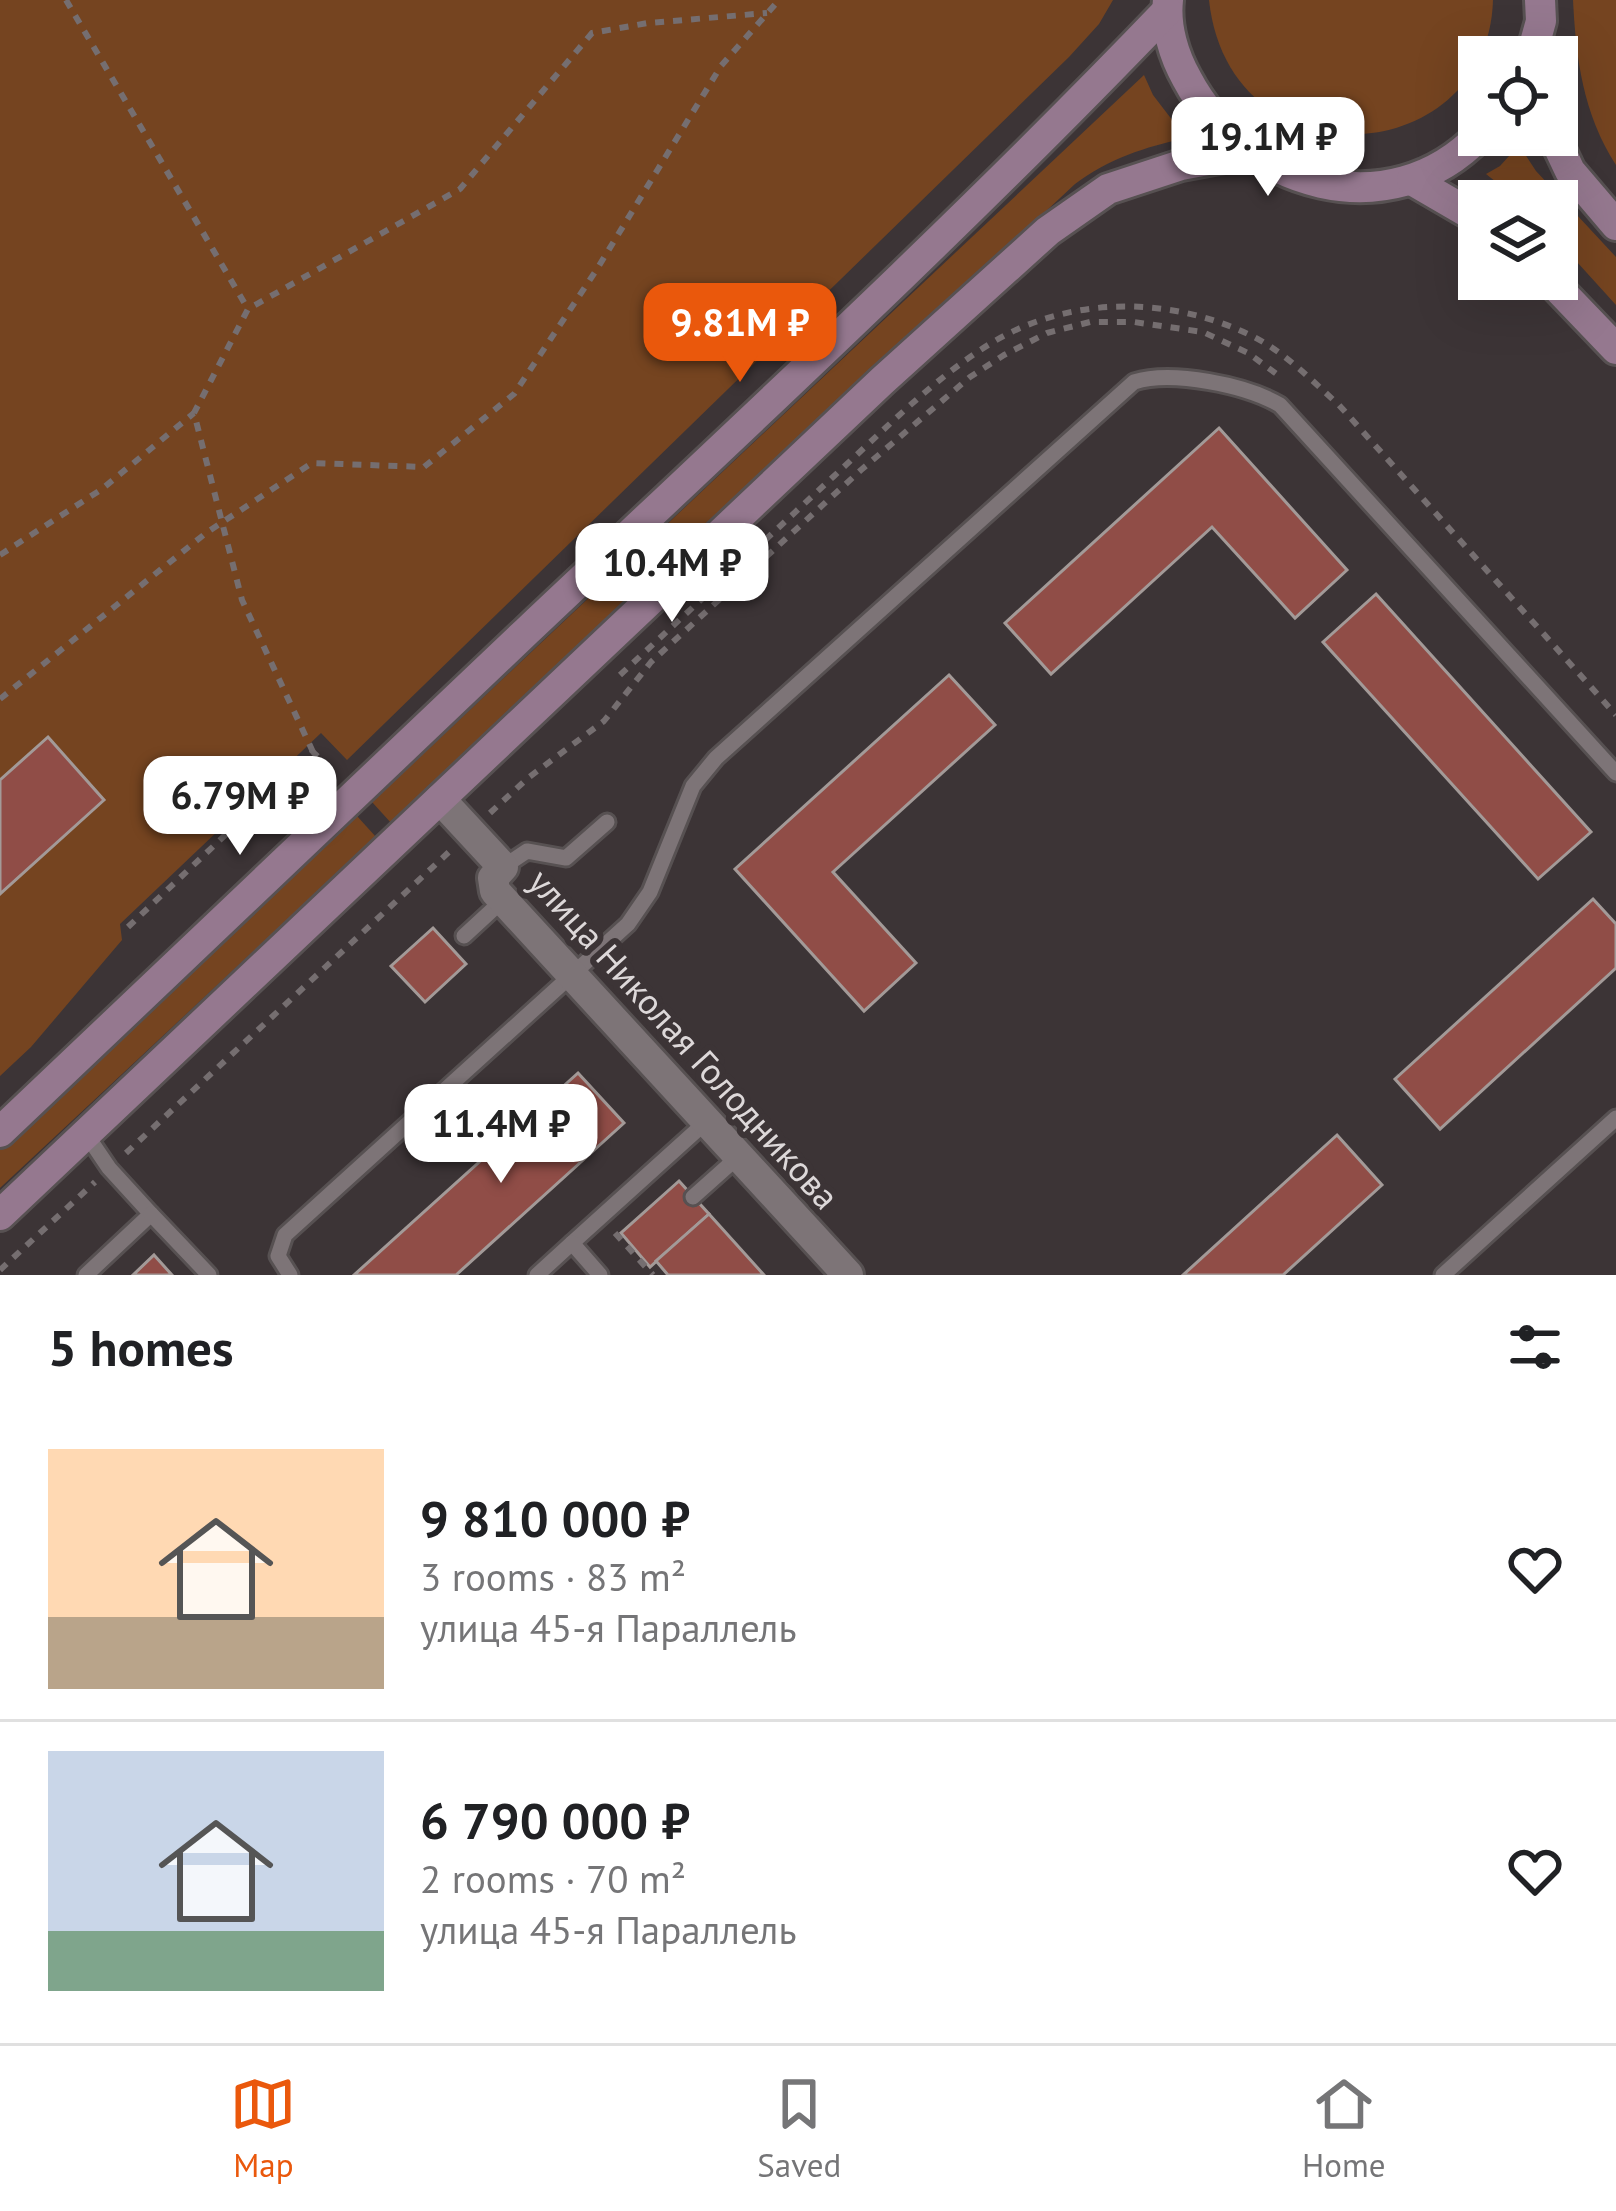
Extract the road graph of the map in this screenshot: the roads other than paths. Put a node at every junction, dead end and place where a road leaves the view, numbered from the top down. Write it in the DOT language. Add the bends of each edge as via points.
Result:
graph roads {
  1 [pos="1540,0"];
  2 [pos="1167,6"];
  3 [pos="1537,36"];
  4 [pos="1251,152"];
  5 [pos="1459,156"];
  6 [pos="1563,156"];
  7 [pos="1412,179"];
  8 [pos="1458,206"];
  9 [pos="1616,225"];
  10 [pos="1569,300"];
  11 [pos="1616,349"];
  12 [pos="1616,772"];
  13 [pos="440,799"];
  14 [pos="607,822"];
  15 [pos="503,867"];
  16 [pos="503,900"];
  17 [pos="464,936"];
  18 [pos="572,975"];
  19 [pos="1616,1118"];
  20 [pos="706,1121"];
  21 [pos="0,1132"];
  22 [pos="86,1134"];
  23 [pos="739,1156"];
  24 [pos="693,1197"];
  25 [pos="152,1214"];
  26 [pos="0,1215"];
  27 [pos="572,1244"];
  28 [pos="86,1275"];
  29 [pos="209,1275"];
  30 [pos="290,1275"];
  31 [pos="537,1275"];
  32 [pos="600,1275"];
  33 [pos="848,1275"];
  34 [pos="1443,1275"];
  1 -- 3 [label="main road"];
  2 -- 4 [label="main road" via="1175,58 1193,91"];
  2 -- 21 [label="main road" via="841,336"];
  4 -- 7 [label="main road" via="1306,182 1350,188"];
  4 -- 13 [label="main road" via="1108,189 1048,231"];
  5 -- 7 [label="main road"];
  6 -- 9 [label="main road"];
  7 -- 8 [label="main road"];
  10 -- 11 [label="main road"];
  12 -- 18 [label="lane" via="1297,419 1266,397 1153,376 1117,394 716,758 678,816 641,908"];
  13 -- 15 [label="street, улица Николая Голодникова"];
  13 -- 22 [label="main road"];
  14 -- 15 [label="lane" via="566,858 527,851"];
  15 -- 16 [label="street, улица Николая Голодникова" via="493,885"];
  16 -- 17 [label="lane"];
  16 -- 18 [label="street, улица Николая Голодникова"];
  18 -- 20 [label="street, улица Николая Голодникова"];
  18 -- 30 [label="lane" via="285,1235 278,1256"];
  19 -- 34 [label="lane"];
  20 -- 23 [label="street, улица Николая Голодникова"];
  20 -- 27 [label="lane"];
  22 -- 25 [label="lane"];
  22 -- 26 [label="main road"];
  23 -- 24 [label="lane"];
  23 -- 33 [label="street, улица Николая Голодникова"];
  25 -- 28 [label="lane"];
  25 -- 29 [label="lane"];
  27 -- 31 [label="lane"];
  27 -- 32 [label="lane"];
}
